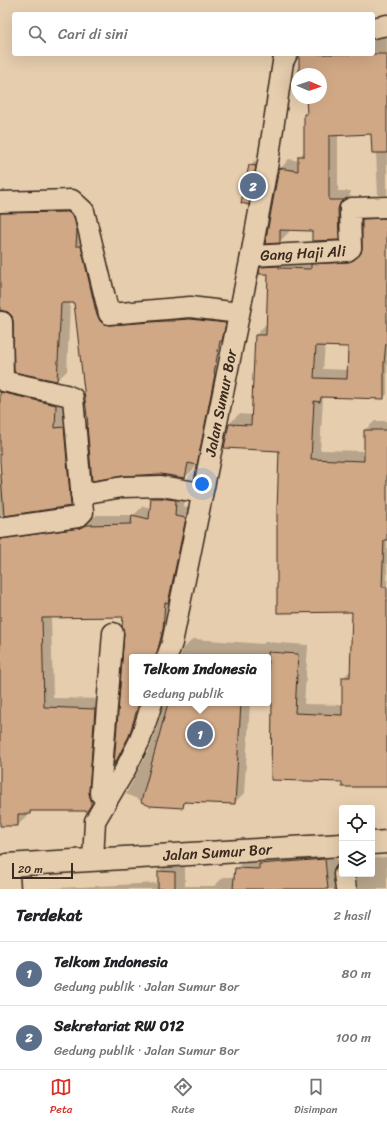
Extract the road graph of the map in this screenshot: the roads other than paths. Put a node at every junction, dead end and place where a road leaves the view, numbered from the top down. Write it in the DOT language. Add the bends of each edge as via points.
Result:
graph roads {
  1 [pos="387,25"];
  2 [pos="375,28"];
  3 [pos="286,56"];
  4 [pos="0,202"];
  5 [pos="387,207"];
  6 [pos="251,256"];
  7 [pos="239,313"];
  8 [pos="0,322"];
  9 [pos="202,493"];
  10 [pos="82,494"];
  11 [pos="0,528"];
  12 [pos="113,634"];
  13 [pos="168,654"];
  14 [pos="151,706"];
  15 [pos="106,800"];
  16 [pos="387,842"];
  17 [pos="375,843"];
  18 [pos="339,845"];
  19 [pos="93,851"];
  20 [pos="344,877"];
  21 [pos="9,889"];
  22 [pos="346,889"];
  1 -- 2 [label="street"];
  3 -- 6 [label="street, Jalan Sumur Bor" via="282,62"];
  4 -- 7 [label="street" via="72,200 84,211 109,314 190,307"];
  5 -- 6 [label="street, Gang Haji Ali" via="350,210 351,248 347,251"];
  6 -- 7 [label="street, Jalan Sumur Bor"];
  7 -- 9 [label="street, Jalan Sumur Bor"];
  8 -- 10 [label="street" via="3,381 73,398"];
  9 -- 10 [label="street" via="161,486 123,487"];
  9 -- 13 [label="street, Jalan Sumur Bor"];
  10 -- 11 [label="street" via="83,512 78,517"];
  12 -- 15 [label="street" via="100,793"];
  14 -- 15 [label="street" via="140,740"];
  15 -- 19 [label="street" via="95,821"];
  16 -- 17 [label="main road"];
  18 -- 19 [label="main road, Jalan Sumur Bor"];
  19 -- 21 [label="main road, Jalan Sumur Bor" via="7,865"];
  20 -- 22 [label="street"];
}
